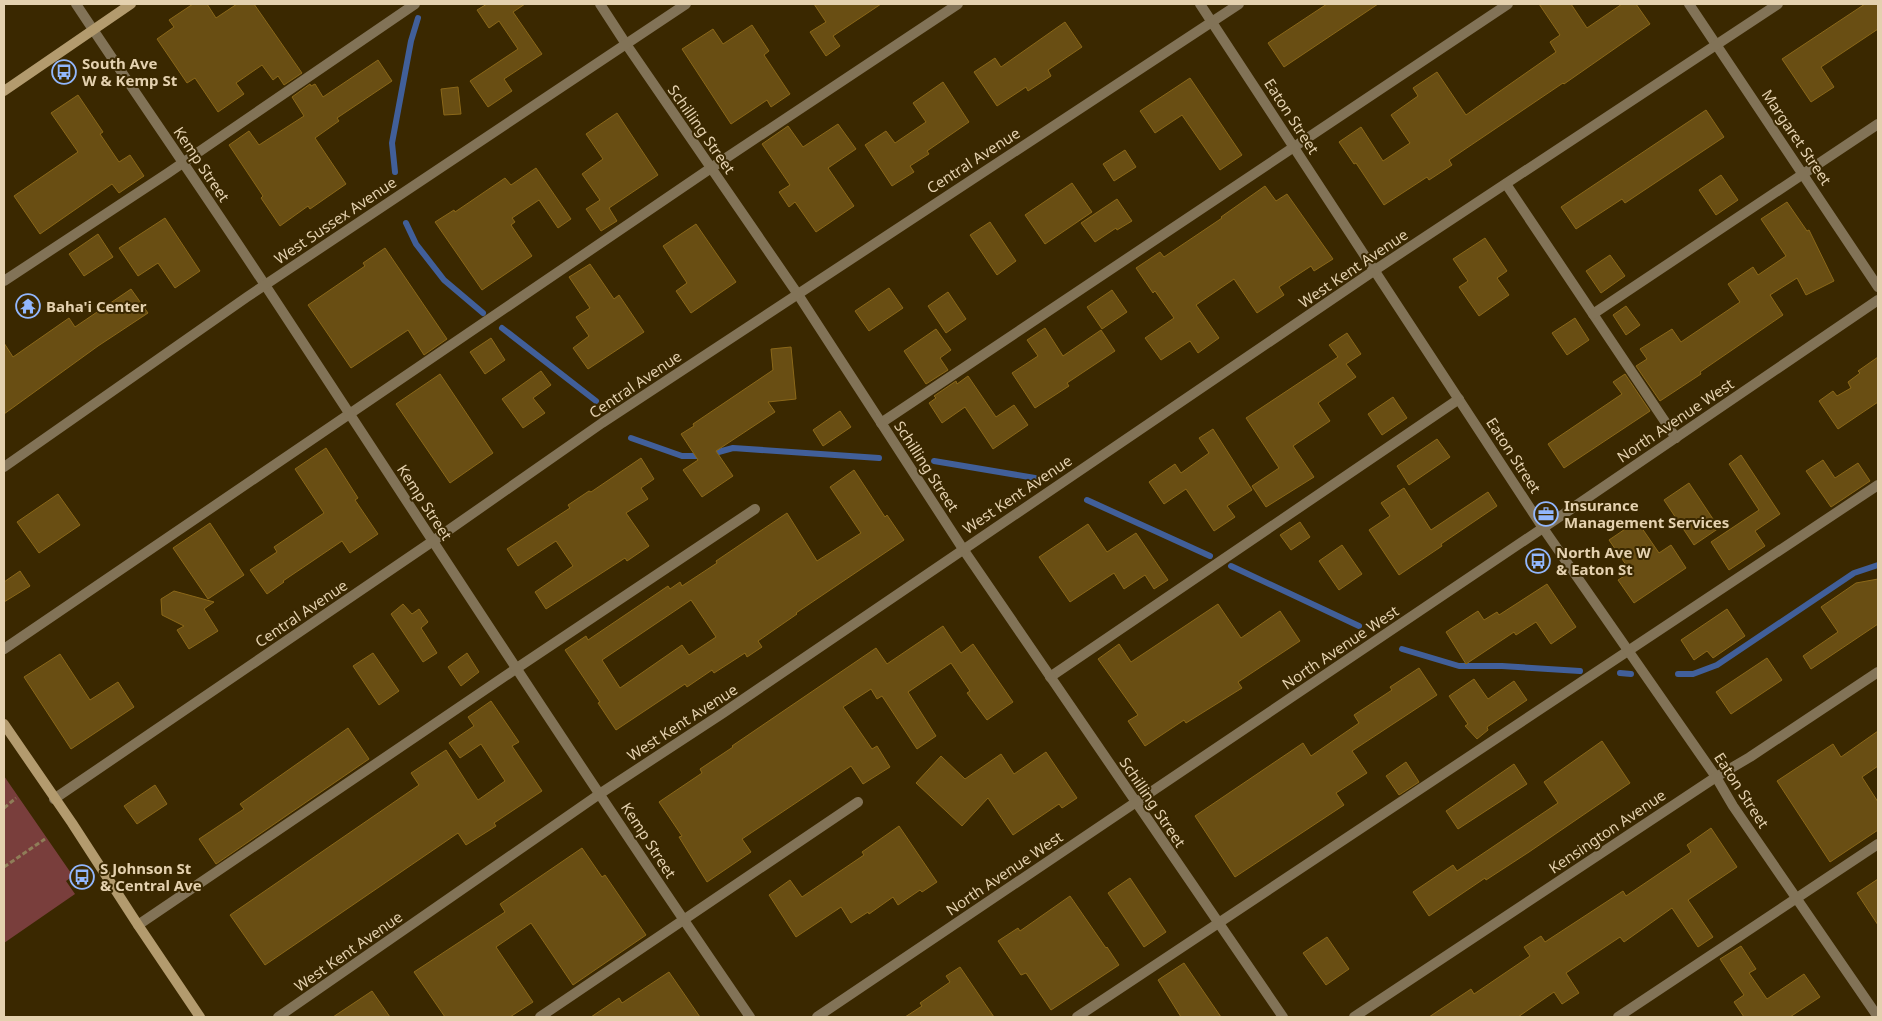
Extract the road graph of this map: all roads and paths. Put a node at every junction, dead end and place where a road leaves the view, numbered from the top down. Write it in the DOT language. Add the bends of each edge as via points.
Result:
graph roads {
  1 [pos="76,4"];
  2 [pos="131,4"];
  3 [pos="415,4"];
  4 [pos="600,4"];
  5 [pos="686,4"];
  6 [pos="958,4"];
  7 [pos="1200,4"];
  8 [pos="1239,4"];
  9 [pos="1508,4"];
  10 [pos="1689,4"];
  11 [pos="1778,4"];
  12 [pos="1212,22"];
  13 [pos="93,29"];
  14 [pos="626,44"];
  15 [pos="1717,45"];
  16 [pos="4,91"];
  17 [pos="1878,124"];
  18 [pos="1294,147"];
  19 [pos="182,162"];
  20 [pos="711,168"];
  21 [pos="1804,174"];
  22 [pos="1506,184"];
  23 [pos="1375,270"];
  24 [pos="4,281"];
  25 [pos="265,285"];
  26 [pos="1878,287"];
  27 [pos="797,293"];
  28 [pos="1878,300"];
  29 [pos="1594,314"];
  30 [pos="1459,400"];
  31 [pos="349,414"];
  32 [pos="881,423"];
  33 [pos="1676,438"];
  34 [pos="4,467"];
  35 [pos="1878,485"];
  36 [pos="755,509"];
  37 [pos="1543,528"];
  38 [pos="433,541"];
  39 [pos="963,549"];
  40 [pos="4,649"];
  41 [pos="1628,651"];
  42 [pos="516,668"];
  43 [pos="1878,672"];
  44 [pos="1050,677"];
  45 [pos="4,724"];
  46 [pos="1716,777"];
  47 [pos="600,793"];
  48 [pos="16,798"];
  49 [pos="54,799"];
  50 [pos="858,802"];
  51 [pos="1135,802"];
  52 [pos="4,808"];
  53 [pos="45,839"];
  54 [pos="1878,844"];
  55 [pos="4,866"];
  56 [pos="1796,898"];
  57 [pos="684,920"];
  58 [pos="1217,922"];
  59 [pos="138,925"];
  60 [pos="200,1017"];
  61 [pos="278,1017"];
  62 [pos="540,1017"];
  63 [pos="750,1017"];
  64 [pos="817,1017"];
  65 [pos="1077,1017"];
  66 [pos="1283,1017"];
  67 [pos="1354,1017"];
  68 [pos="1618,1017"];
  69 [pos="1878,1017"];
  1 -- 13 [label="street, Kemp Street"];
  2 -- 13 [label="street"];
  3 -- 19 [label="street"];
  4 -- 14 [label="street, Schilling Street"];
  5 -- 14 [label="street, West Sussex Avenue"];
  6 -- 20 [label="street"];
  7 -- 12 [label="street, Eaton Street"];
  8 -- 12 [label="street, Central Avenue"];
  9 -- 18 [label="street"];
  10 -- 15 [label="street, Margaret Street"];
  11 -- 15 [label="street, West Kent Avenue"];
  12 -- 18 [label="street, Eaton Street"];
  12 -- 27 [label="street, Central Avenue"];
  13 -- 16 [label="street"];
  13 -- 19 [label="street, Kemp Street"];
  14 -- 20 [label="street, Schilling Street"];
  14 -- 25 [label="street, West Sussex Avenue"];
  15 -- 21 [label="street, Margaret Street"];
  15 -- 22 [label="street, West Kent Avenue"];
  17 -- 21 [label="street"];
  18 -- 23 [label="street, Eaton Street"];
  18 -- 32 [label="street"];
  19 -- 24 [label="street"];
  19 -- 25 [label="street, Kemp Street"];
  20 -- 27 [label="street, Schilling Street"];
  20 -- 31 [label="street"];
  21 -- 26 [label="street, Margaret Street"];
  21 -- 29 [label="street"];
  22 -- 23 [label="street, West Kent Avenue"];
  22 -- 29 [label="street"];
  23 -- 30 [label="street, Eaton Street"];
  23 -- 39 [label="street, West Kent Avenue"];
  25 -- 31 [label="street, Kemp Street"];
  25 -- 34 [label="street, West Sussex Avenue"];
  27 -- 32 [label="street, Schilling Street"];
  27 -- 38 [label="street, Central Avenue"];
  28 -- 33 [label="street, North Avenue West"];
  29 -- 33 [label="street"];
  30 -- 37 [label="street, Eaton Street"];
  30 -- 44 [label="street"];
  31 -- 38 [label="street, Kemp Street"];
  31 -- 40 [label="street"];
  32 -- 39 [label="street, Schilling Street"];
  33 -- 37 [label="street, North Avenue West"];
  35 -- 41 [label="street"];
  36 -- 42 [label="street"];
  37 -- 41 [label="street, Eaton Street"];
  37 -- 51 [label="street, North Avenue West"];
  38 -- 42 [label="street, Kemp Street"];
  38 -- 49 [label="street, Central Avenue"];
  39 -- 44 [label="street, Schilling Street"];
  39 -- 47 [label="street, West Kent Avenue" via="723,714"];
  41 -- 46 [label="street, Eaton Street"];
  41 -- 58 [label="street"];
  42 -- 47 [label="street, Kemp Street"];
  42 -- 59 [label="street"];
  43 -- 46 [label="street, Kensington Avenue"];
  44 -- 51 [label="street, Schilling Street"];
  45 -- 49 [label="street"];
  46 -- 56 [label="street, Eaton Street"];
  46 -- 67 [label="street, Kensington Avenue"];
  47 -- 57 [label="street, Kemp Street"];
  47 -- 61 [label="street, West Kent Avenue"];
  48 -- 52 [label="path"];
  49 -- 59 [label="street"];
  50 -- 57 [label="street"];
  51 -- 58 [label="street, Schilling Street"];
  51 -- 64 [label="street, North Avenue West"];
  53 -- 55 [label="path"];
  54 -- 56 [label="street"];
  56 -- 68 [label="street"];
  56 -- 69 [label="street, Eaton Street"];
  57 -- 62 [label="street"];
  57 -- 63 [label="street, Kemp Street"];
  58 -- 65 [label="street"];
  58 -- 66 [label="street, Schilling Street"];
  59 -- 60 [label="street"];
}
